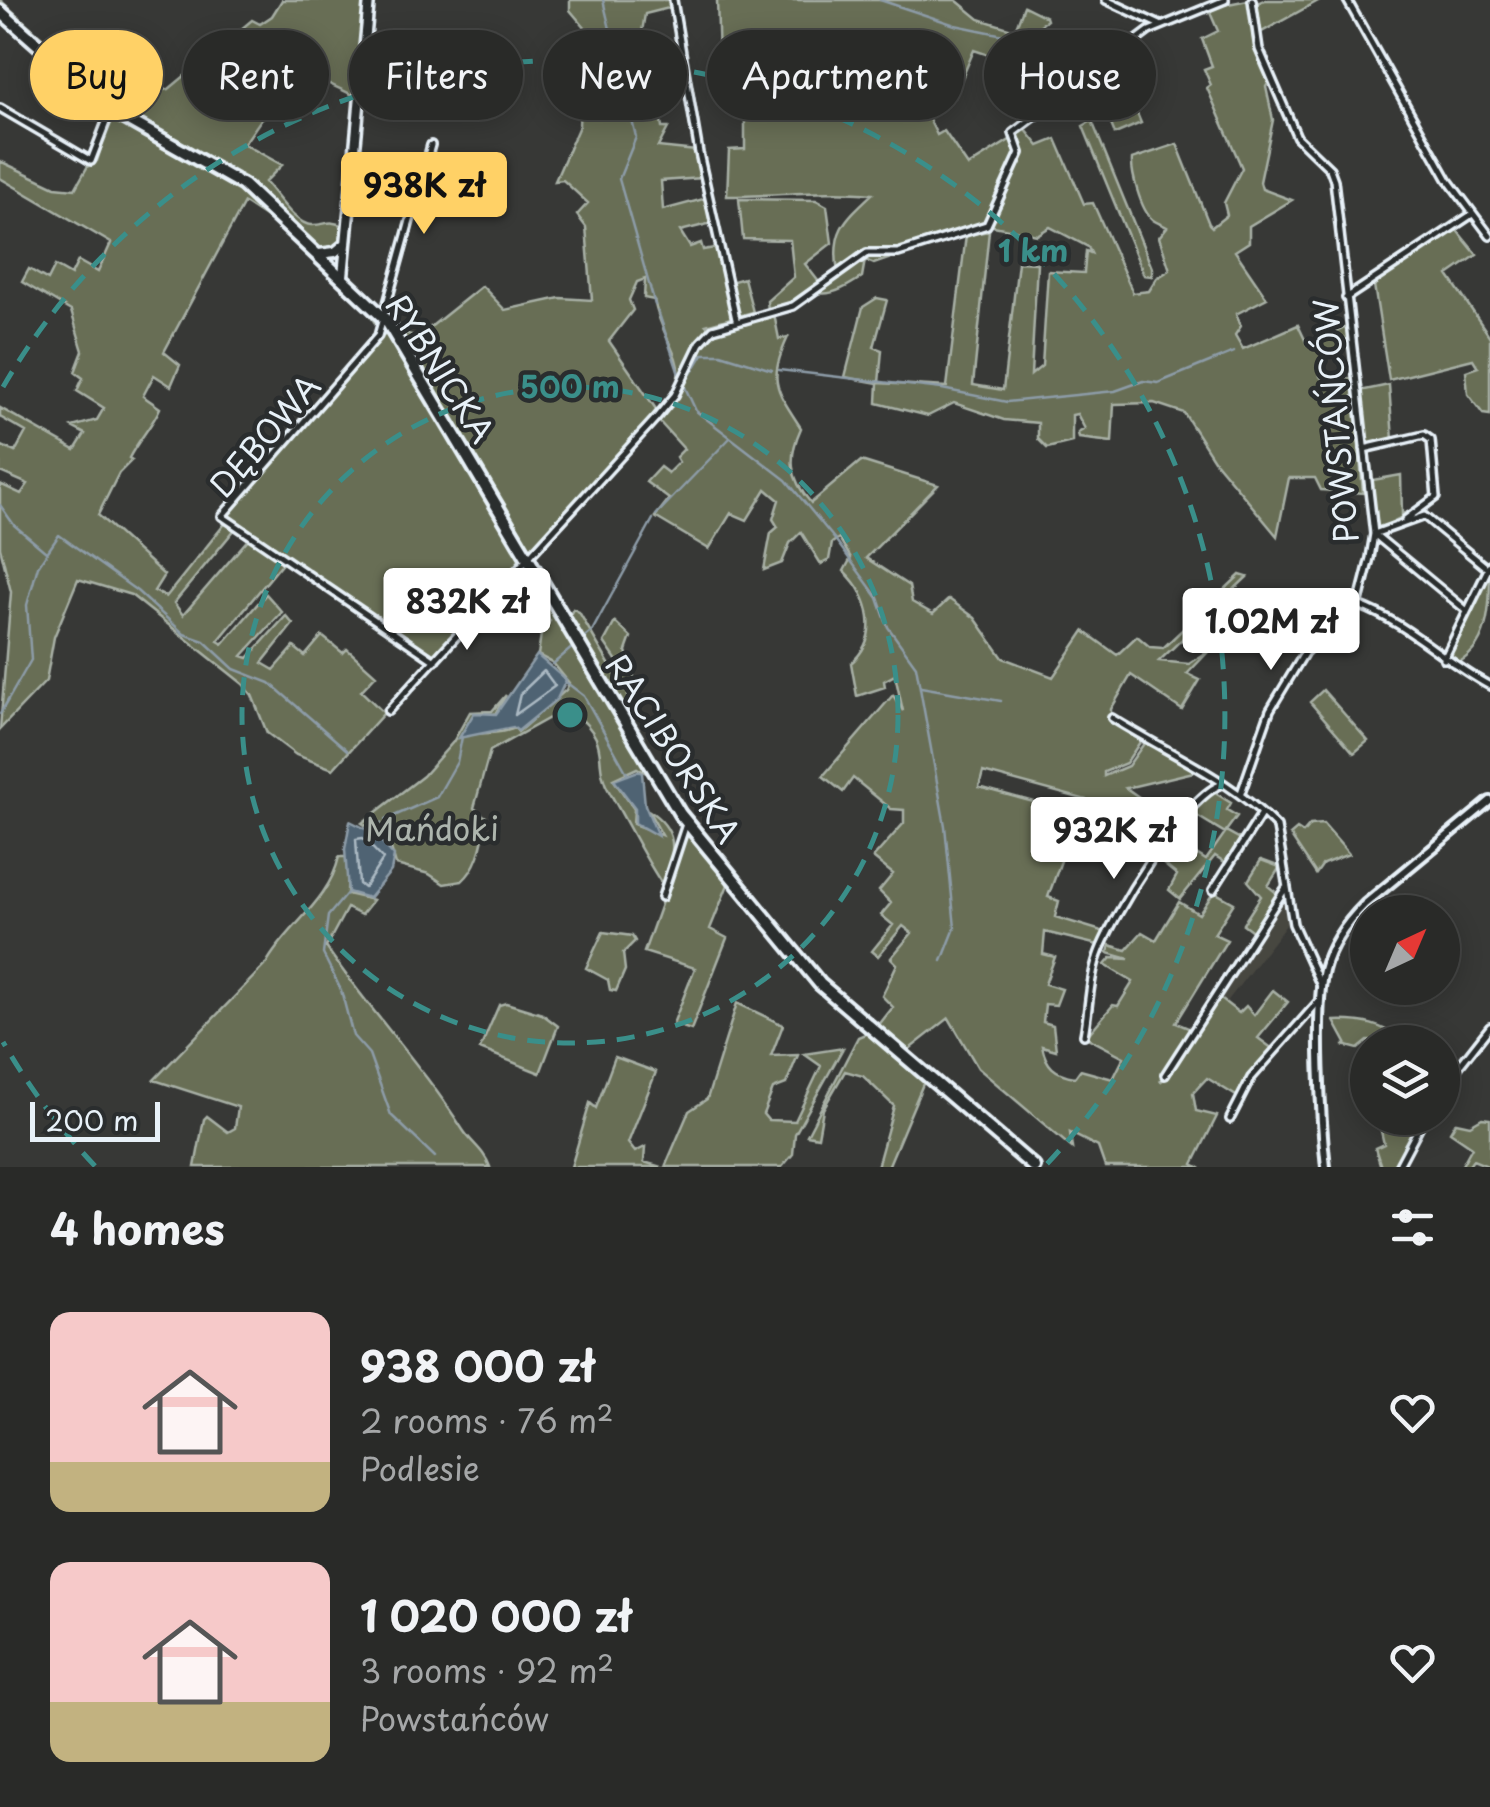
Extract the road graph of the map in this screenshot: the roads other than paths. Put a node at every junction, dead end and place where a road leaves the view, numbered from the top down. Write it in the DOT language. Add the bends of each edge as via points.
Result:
graph roads {
  1 [pos="370,0"];
  2 [pos="673,0"];
  3 [pos="1106,0"];
  4 [pos="1225,0"];
  5 [pos="1252,0"];
  6 [pos="1347,0"];
  7 [pos="0,11"];
  8 [pos="1160,25"];
  9 [pos="30,38"];
  10 [pos="0,108"];
  11 [pos="106,120"];
  12 [pos="129,120"];
  13 [pos="431,145"];
  14 [pos="1471,215"];
  15 [pos="1490,236"];
  16 [pos="346,243"];
  17 [pos="319,254"];
  18 [pos="343,276"];
  19 [pos="1346,298"];
  20 [pos="386,320"];
  21 [pos="736,320"];
  22 [pos="1364,448"];
  23 [pos="1422,508"];
  24 [pos="1424,516"];
  25 [pos="1401,523"];
  26 [pos="1374,534"];
  27 [pos="528,558"];
  28 [pos="1489,567"];
  29 [pos="1358,605"];
  30 [pos="1466,611"];
  31 [pos="1444,659"];
  32 [pos="436,661"];
  33 [pos="1490,686"];
  34 [pos="388,711"];
  35 [pos="1112,718"];
  36 [pos="1224,784"];
  37 [pos="1241,793"];
  38 [pos="1490,802"];
  39 [pos="1262,812"];
  40 [pos="686,822"];
  41 [pos="1213,890"];
  42 [pos="1285,892"];
  43 [pos="662,897"];
  44 [pos="1322,986"];
  45 [pos="1322,998"];
  46 [pos="1490,1027"];
  47 [pos="1084,1034"];
  48 [pos="1460,1065"];
  49 [pos="1165,1076"];
  50 [pos="1230,1119"];
  51 [pos="1415,1135"];
  52 [pos="1034,1167"];
  53 [pos="1326,1167"];
  54 [pos="1398,1167"];
  1 -- 16 [label="main road"];
  2 -- 21 [label="street"];
  3 -- 8 [label="street"];
  4 -- 8 [label="street"];
  5 -- 19 [label="street, POWSTAŃCÓW" via="1259,49 1297,137 1334,180"];
  6 -- 14 [label="street"];
  7 -- 9 [label="main road, RYBNICKA"];
  8 -- 21 [label="street" via="1014,133 1020,153 987,225 898,253 867,253 794,306"];
  10 -- 11 [label="street" via="90,161"];
  12 -- 17 [label="main road, RYBNICKA" via="243,185"];
  13 -- 20 [label="street"];
  14 -- 15 [label="street"];
  14 -- 19 [label="street"];
  16 -- 17 [label="main road"];
  16 -- 18 [label="main road"];
  17 -- 18 [label="main road, RYBNICKA"];
  18 -- 20 [label="main road, RYBNICKA"];
  19 -- 22 [label="street, POWSTAŃCÓW"];
  20 -- 27 [label="main road, RYBNICKA"];
  20 -- 32 [label="street, DĘBOWA" via="372,346 222,516"];
  21 -- 27 [label="street" via="707,335 676,395"];
  22 -- 23 [label="street" via="1428,436 1436,497"];
  22 -- 26 [label="street, POWSTAŃCÓW"];
  23 -- 24 [label="street"];
  23 -- 25 [label="street"];
  24 -- 25 [label="street"];
  24 -- 28 [label="street"];
  25 -- 26 [label="street"];
  26 -- 29 [label="street, POWSTAŃCÓW"];
  26 -- 30 [label="street"];
  27 -- 32 [label="street"];
  27 -- 40 [label="main road, RACIBORSKA"];
  28 -- 30 [label="street"];
  29 -- 31 [label="street" via="1400,623"];
  29 -- 37 [label="street" via="1311,646 1280,691"];
  30 -- 31 [label="street"];
  31 -- 33 [label="street"];
  32 -- 34 [label="street"];
  35 -- 36 [label="street"];
  36 -- 37 [label="street"];
  36 -- 47 [label="street" via="1198,802 1119,909 1096,958"];
  37 -- 39 [label="street"];
  38 -- 44 [label="street" via="1351,918 1327,960"];
  39 -- 41 [label="street"];
  39 -- 42 [label="street" via="1278,827"];
  40 -- 43 [label="street"];
  40 -- 52 [label="main road, RACIBORSKA" via="820,984"];
  42 -- 44 [label="street"];
  42 -- 49 [label="street"];
  44 -- 45 [label="street"];
  45 -- 50 [label="street" via="1251,1078"];
  45 -- 53 [label="street"];
  46 -- 48 [label="street"];
  51 -- 54 [label="street"];
}
